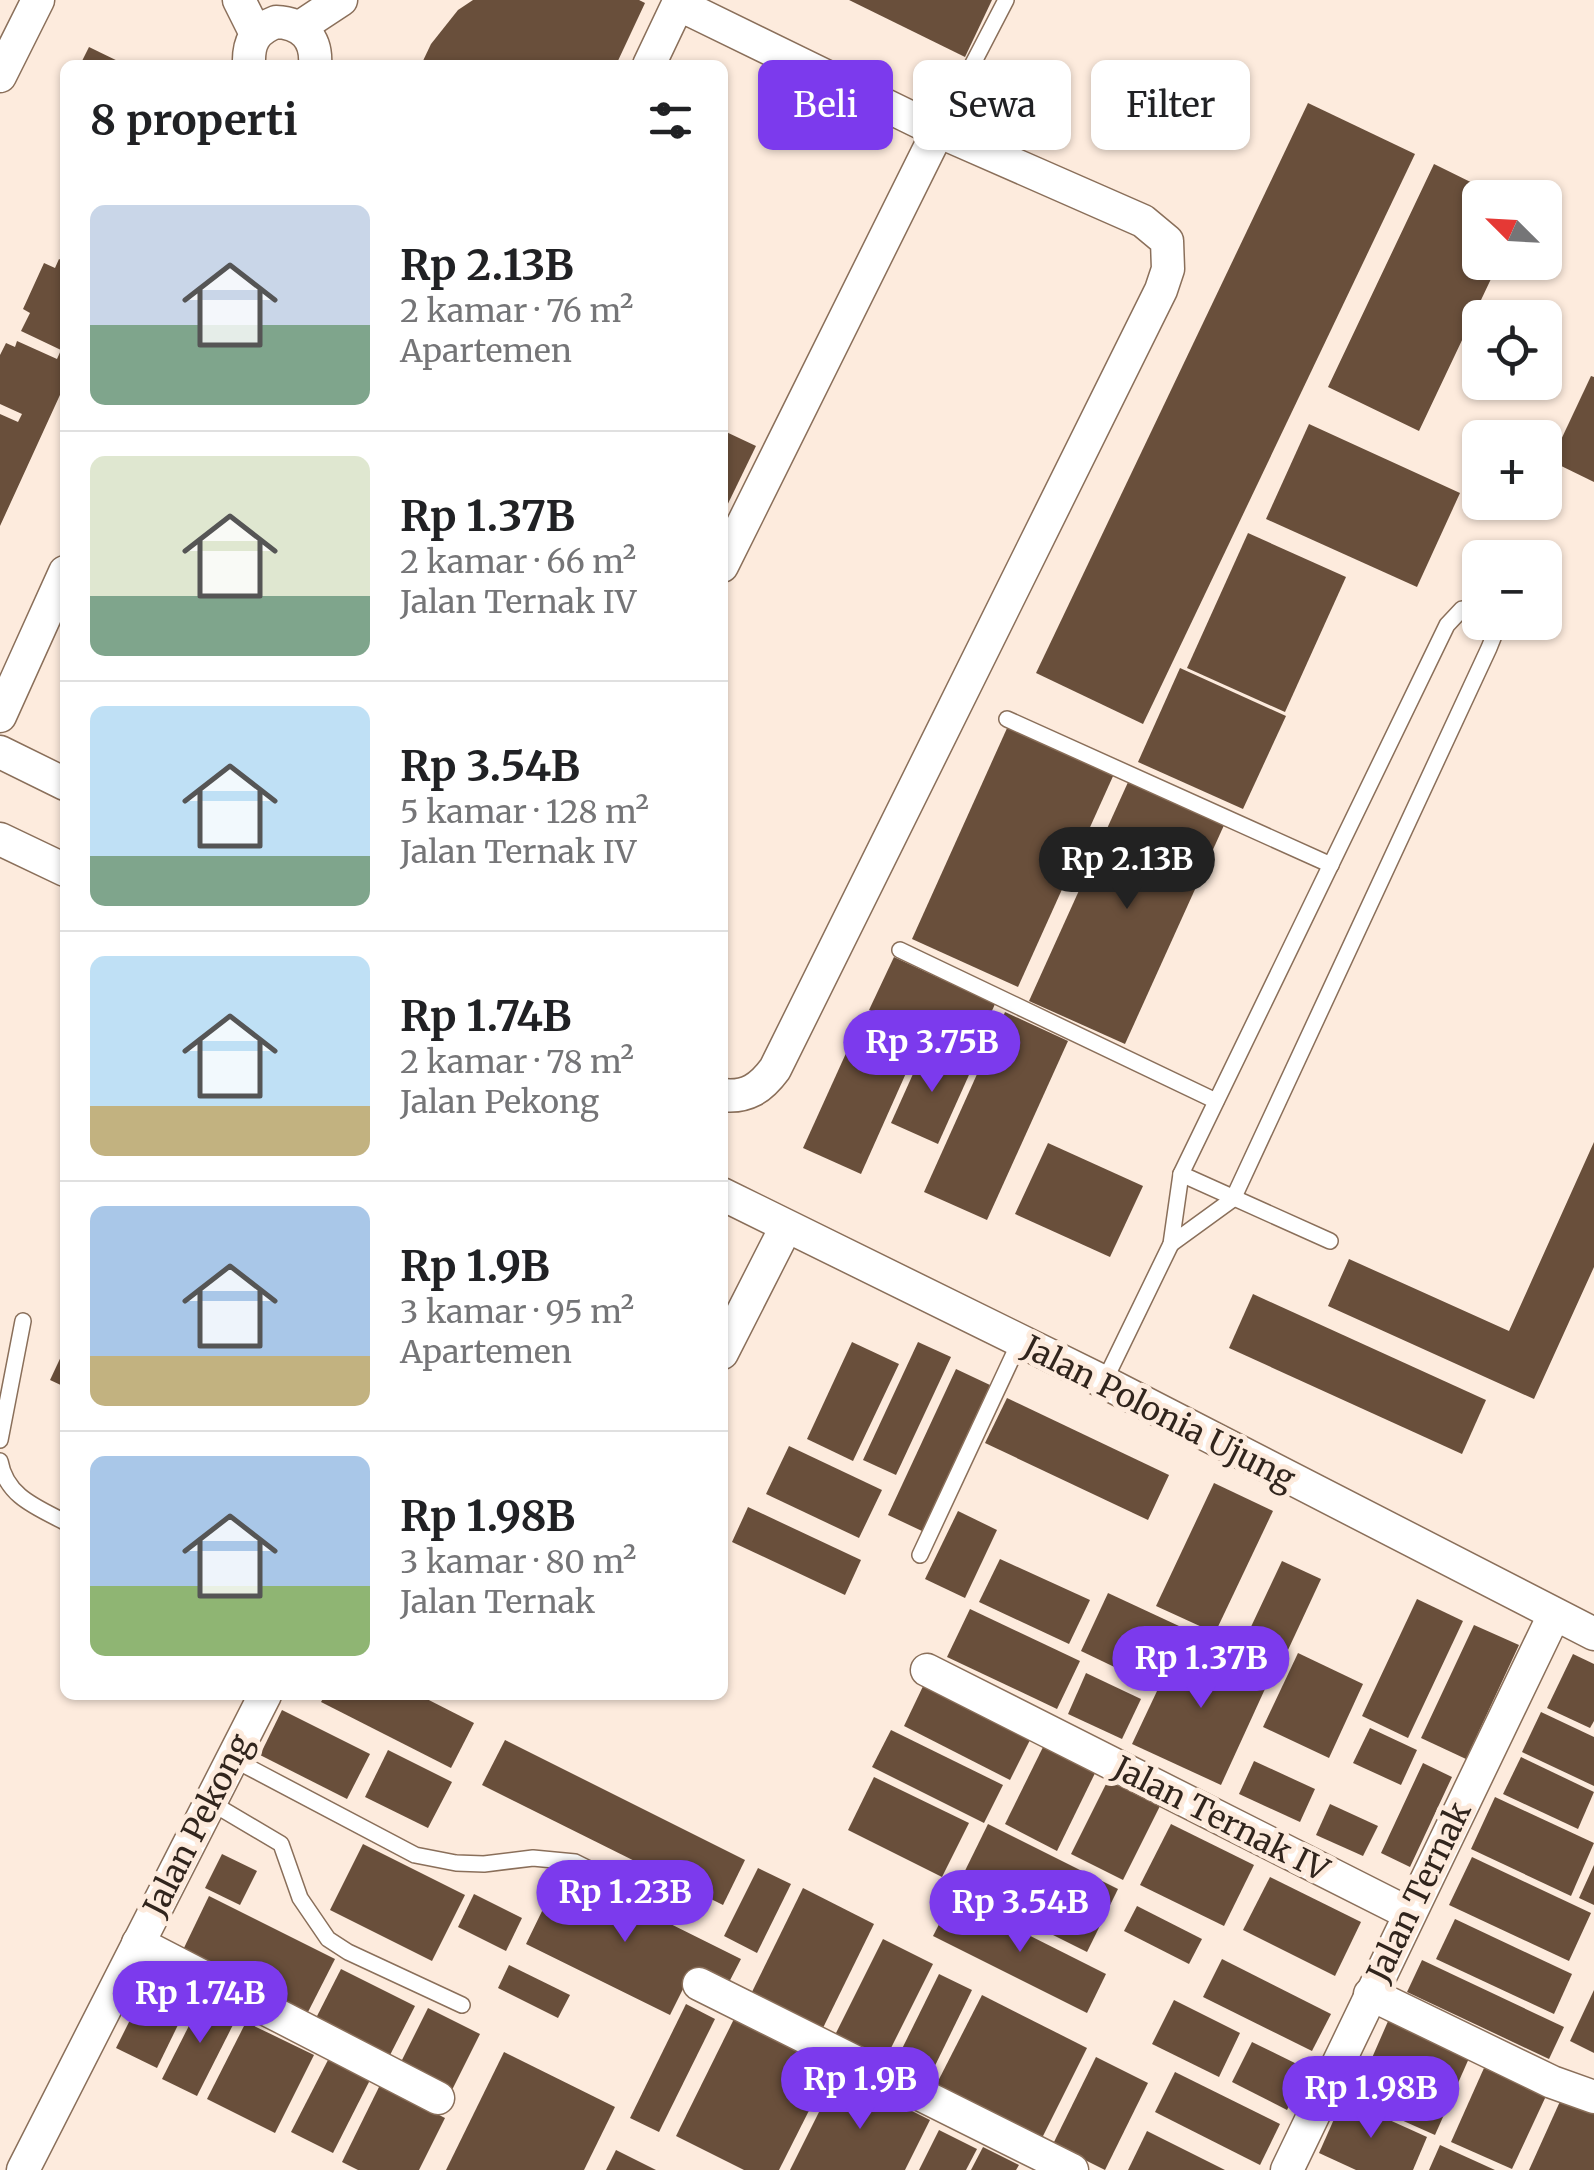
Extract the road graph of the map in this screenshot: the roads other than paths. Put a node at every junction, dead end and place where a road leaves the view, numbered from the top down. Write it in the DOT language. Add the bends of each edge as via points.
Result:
graph roads {
  1 [pos="38,0"];
  2 [pos="239,0"];
  3 [pos="342,0"];
  4 [pos="1006,0"];
  5 [pos="674,2"];
  6 [pos="300,27"];
  7 [pos="252,49"];
  8 [pos="315,60"];
  9 [pos="651,60"];
  10 [pos="975,60"];
  11 [pos="0,76"];
  12 [pos="913,119"];
  13 [pos="929,150"];
  14 [pos="981,150"];
  15 [pos="728,554"];
  16 [pos="60,583"];
  17 [pos="1462,609"];
  18 [pos="1492,640"];
  19 [pos="0,716"];
  20 [pos="1008,720"];
  21 [pos="0,752"];
  22 [pos="60,782"];
  23 [pos="0,839"];
  24 [pos="1331,865"];
  25 [pos="60,868"];
  26 [pos="900,950"];
  27 [pos="728,1095"];
  28 [pos="1216,1102"];
  29 [pos="1181,1174"];
  30 [pos="728,1197"];
  31 [pos="1233,1199"];
  32 [pos="786,1227"];
  33 [pos="1330,1241"];
  34 [pos="1171,1244"];
  35 [pos="23,1321"];
  36 [pos="728,1341"];
  37 [pos="1019,1342"];
  38 [pos="1104,1382"];
  39 [pos="0,1440"];
  40 [pos="0,1461"];
  41 [pos="60,1519"];
  42 [pos="920,1555"];
  43 [pos="1554,1615"];
  44 [pos="1594,1634"];
  45 [pos="928,1670"];
  46 [pos="262,1700"];
  47 [pos="233,1759"];
  48 [pos="210,1802"];
  49 [pos="678,1913"];
  50 [pos="1408,1914"];
  51 [pos="138,1943"];
  52 [pos="700,1984"];
  53 [pos="1370,1994"];
  54 [pos="462,2005"];
  55 [pos="1594,2097"];
  56 [pos="438,2098"];
  57 [pos="23,2170"];
  58 [pos="1072,2170"];
  59 [pos="1288,2170"];
  1 -- 11 [label="street"];
  2 -- 7 [label="street"];
  3 -- 6 [label="street"];
  4 -- 10 [label="lane"];
  5 -- 9 [label="street"];
  5 -- 12 [label="street"];
  6 -- 7 [label="street" via="276,22"];
  6 -- 8 [label="street"];
  13 -- 15 [label="street"];
  14 -- 27 [label="street" via="1143,221 1167,241 1168,269 774,1069 754,1091"];
  16 -- 19 [label="street"];
  17 -- 24 [label="lane" via="1447,625"];
  18 -- 31 [label="lane"];
  20 -- 24 [label="lane"];
  21 -- 22 [label="street"];
  23 -- 25 [label="street"];
  24 -- 28 [label="lane"];
  26 -- 28 [label="lane"];
  28 -- 29 [label="lane"];
  29 -- 31 [label="lane"];
  29 -- 34 [label="lane"];
  30 -- 32 [label="street, Jalan Polonia Ujung"];
  31 -- 33 [label="lane"];
  31 -- 34 [label="lane"];
  32 -- 36 [label="street"];
  32 -- 37 [label="street, Jalan Polonia Ujung"];
  34 -- 38 [label="lane"];
  35 -- 39 [label="lane"];
  37 -- 38 [label="street, Jalan Polonia Ujung"];
  37 -- 42 [label="lane"];
  38 -- 43 [label="street, Jalan Polonia Ujung"];
  40 -- 41 [label="lane" via="13,1491"];
  43 -- 44 [label="street, Jalan Polonia Ujung"];
  43 -- 50 [label="street, Jalan Ternak"];
  45 -- 50 [label="street, Jalan Ternak IV"];
  46 -- 47 [label="street, Jalan Pekong"];
  47 -- 48 [label="street, Jalan Pekong"];
  47 -- 49 [label="lane" via="415,1855 456,1863 575,1862"];
  48 -- 51 [label="street, Jalan Pekong"];
  48 -- 54 [label="lane" via="281,1844 300,1898 328,1939"];
  50 -- 53 [label="street, Jalan Ternak"];
  51 -- 56 [label="street"];
  51 -- 57 [label="street, Jalan Pekong"];
  52 -- 58 [label="street"];
  53 -- 55 [label="street"];
  53 -- 59 [label="street, Jalan Ternak"];
}
